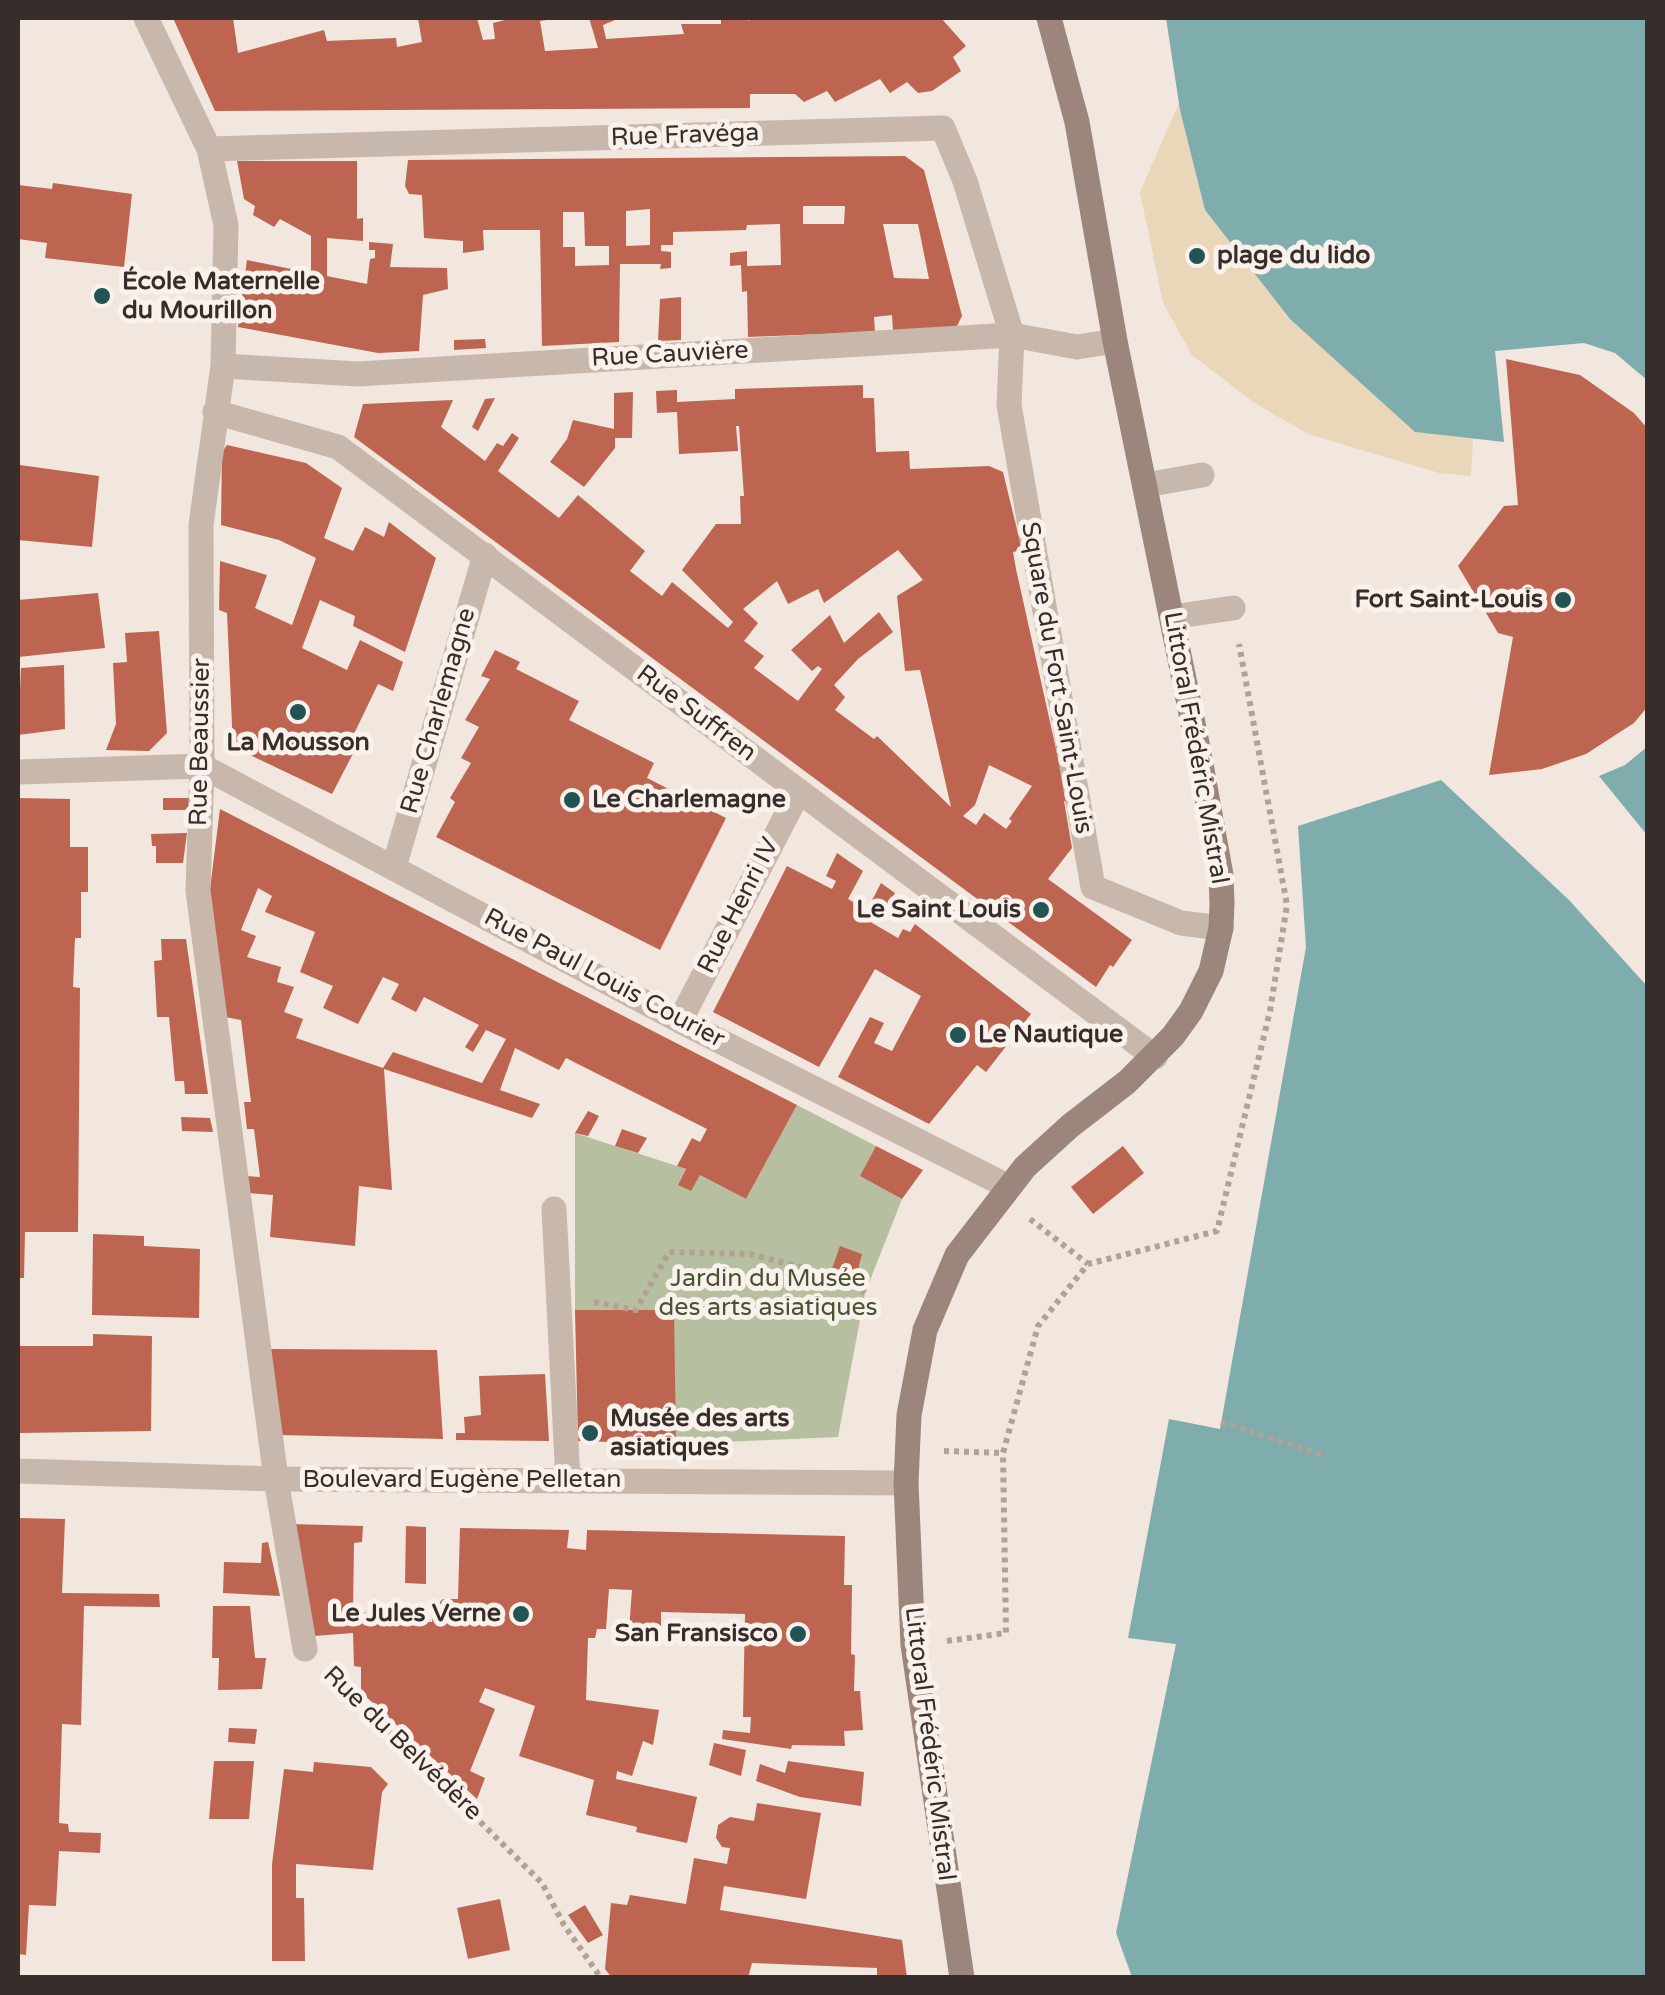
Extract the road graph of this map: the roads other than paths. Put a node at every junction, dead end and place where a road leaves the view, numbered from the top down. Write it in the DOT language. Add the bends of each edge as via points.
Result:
graph roads {
  1 [pos="146,18"];
  2 [pos="1049,18"];
  3 [pos="208,150"];
  4 [pos="1012,335"];
  5 [pos="1115,341"];
  6 [pos="223,366"];
  7 [pos="215,412"];
  8 [pos="1202,475"];
  9 [pos="1146,485"];
  10 [pos="484,556"];
  11 [pos="1232,608"];
  12 [pos="1172,617"];
  13 [pos="202,766"];
  14 [pos="18,772"];
  15 [pos="799,791"];
  16 [pos="394,867"];
  17 [pos="1220,928"];
  18 [pos="680,1021"];
  19 [pos="1156,1057"];
  20 [pos="1005,1192"];
  21 [pos="554,1209"];
  22 [pos="18,1470"];
  23 [pos="276,1479"];
  24 [pos="568,1480"];
  25 [pos="906,1484"];
  26 [pos="305,1649"];
  27 [pos="962,1978"];
  1 -- 3 [label="street, Rue Beaussier"];
  2 -- 5 [label="main road, Littoral Frédéric Mistral" via="1077,122"];
  3 -- 4 [label="street, Rue Fravéga" via="943,128"];
  3 -- 6 [label="street, Rue Beaussier" via="226,225"];
  4 -- 5 [label="street, Rue Cauvière" via="1077,347"];
  4 -- 6 [label="street, Rue Cauvière" via="358,374"];
  4 -- 17 [label="street, Square du Fort Saint-Louis" via="1009,405 1093,887 1181,923"];
  5 -- 9 [label="main road, Littoral Frédéric Mistral"];
  6 -- 7 [label="street, Rue Beaussier"];
  7 -- 10 [label="street, Rue Suffren" via="338,448"];
  7 -- 13 [label="street, Rue Beaussier" via="201,525"];
  8 -- 9 [label="street"];
  9 -- 12 [label="main road, Littoral Frédéric Mistral"];
  10 -- 15 [label="street, Rue Suffren"];
  10 -- 16 [label="street, Rue Charlemagne"];
  11 -- 12 [label="street"];
  12 -- 17 [label="main road, Littoral Frédéric Mistral" via="1221,875"];
  13 -- 14 [label="street"];
  13 -- 16 [label="street, Rue Paul Louis Courier"];
  13 -- 23 [label="street, Rue Beaussier" via="198,891"];
  15 -- 18 [label="street, Rue Henri IV"];
  15 -- 19 [label="street, Rue Suffren"];
  16 -- 18 [label="street, Rue Paul Louis Courier"];
  17 -- 19 [label="main road, Littoral Frédéric Mistral" via="1201,992"];
  18 -- 20 [label="street, Rue Paul Louis Courier"];
  19 -- 20 [label="main road, Littoral Frédéric Mistral" via="1042,1150"];
  20 -- 25 [label="main road, Littoral Frédéric Mistral" via="957,1254 934,1304 917,1365"];
  21 -- 24 [label="street"];
  22 -- 23 [label="street, Boulevard Eugène Pelletan"];
  23 -- 24 [label="street, Boulevard Eugène Pelletan"];
  23 -- 26 [label="street, Rue du Belvédère"];
  24 -- 25 [label="street, Boulevard Eugène Pelletan"];
  25 -- 27 [label="main road, Littoral Frédéric Mistral" via="913,1646"];
}
